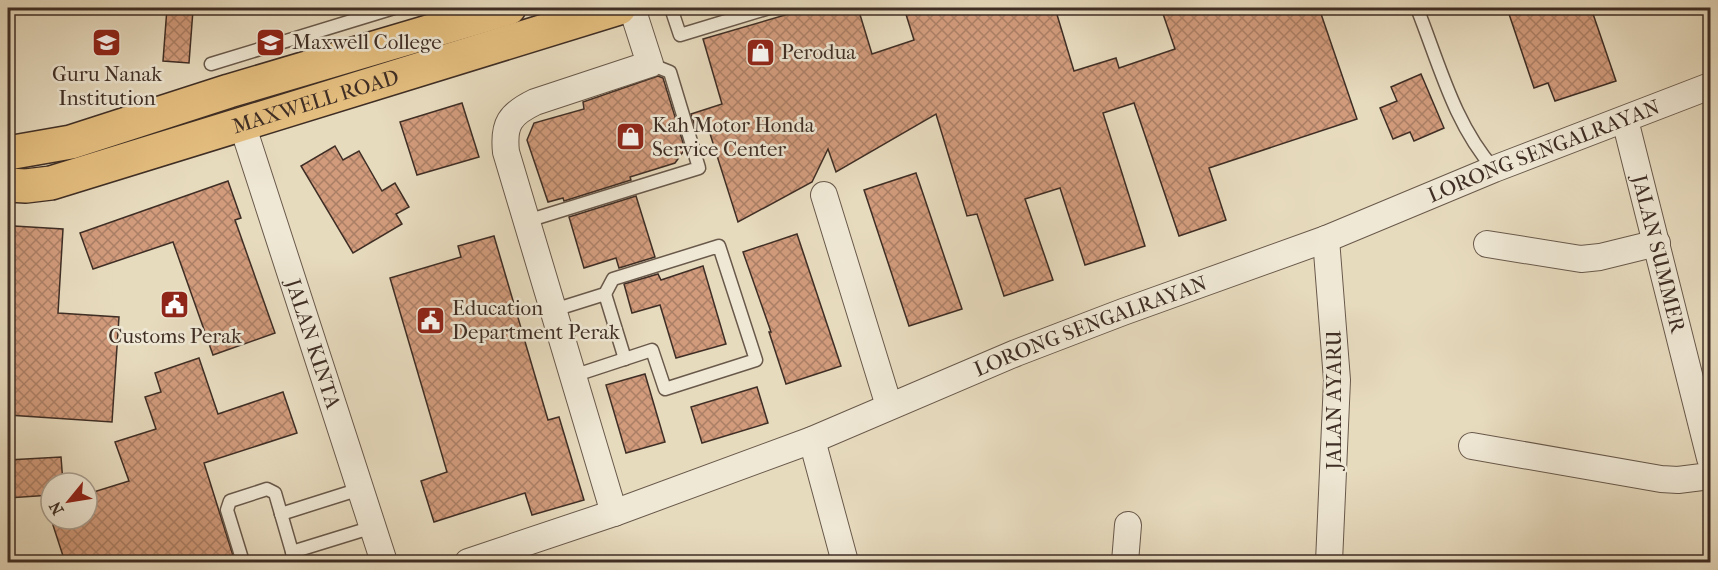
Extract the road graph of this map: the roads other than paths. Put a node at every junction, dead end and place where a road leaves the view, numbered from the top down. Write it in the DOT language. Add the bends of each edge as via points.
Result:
graph roads {
  1 [pos="394,8"];
  2 [pos="509,8"];
  3 [pos="620,8"];
  4 [pos="632,8"];
  5 [pos="671,8"];
  6 [pos="769,8"];
  7 [pos="1417,8"];
  8 [pos="523,22"];
  9 [pos="211,64"];
  10 [pos="650,64"];
  11 [pos="311,68"];
  12 [pos="1710,86"];
  13 [pos="1625,120"];
  14 [pos="242,124"];
  15 [pos="88,136"];
  16 [pos="8,153"];
  17 [pos="1494,169"];
  18 [pos="8,185"];
  19 [pos="824,195"];
  20 [pos="527,221"];
  21 [pos="1326,239"];
  22 [pos="1657,243"];
  23 [pos="1487,244"];
  24 [pos="605,294"];
  25 [pos="554,310"];
  26 [pos="625,358"];
  27 [pos="573,376"];
  28 [pos="889,406"];
  29 [pos="812,440"];
  30 [pos="1472,446"];
  31 [pos="1710,458"];
  32 [pos="1710,476"];
  33 [pos="360,489"];
  34 [pos="614,513"];
  35 [pos="281,514"];
  36 [pos="1128,525"];
  37 [pos="373,527"];
  38 [pos="293,557"];
  39 [pos="243,562"];
  40 [pos="384,562"];
  41 [pos="468,562"];
  42 [pos="845,562"];
  43 [pos="1125,562"];
  44 [pos="1329,562"];
  1 -- 9 [label="lane"];
  2 -- 11 [label="main road, MAXWELL ROAD"];
  3 -- 8 [label="main road, MAXWELL ROAD"];
  4 -- 10 [label="street"];
  5 -- 6 [label="lane" via="680,34"];
  7 -- 17 [label="lane" via="1461,122 1479,153"];
  8 -- 14 [label="main road, MAXWELL ROAD"];
  10 -- 20 [label="street" via="535,102 510,119 505,135 507,152"];
  10 -- 20 [label="lane" via="670,72 699,168"];
  11 -- 14 [label="main road" via="255,102 244,114"];
  11 -- 15 [label="main road, MAXWELL ROAD"];
  12 -- 13 [label="street, LORONG SENGALRAYAN"];
  13 -- 17 [label="street, LORONG SENGALRAYAN"];
  13 -- 22 [label="street, JALAN SUMMER"];
  14 -- 15 [label="main road" via="238,115 204,110 120,134"];
  14 -- 18 [label="main road, MAXWELL ROAD" via="51,183"];
  14 -- 33 [label="street, JALAN KINTA"];
  15 -- 16 [label="main road, MAXWELL ROAD"];
  17 -- 21 [label="street, LORONG SENGALRAYAN"];
  19 -- 28 [label="street"];
  20 -- 25 [label="street"];
  21 -- 28 [label="street, LORONG SENGALRAYAN" via="1123,312"];
  21 -- 44 [label="street, JALAN AYARU" via="1337,380"];
  22 -- 23 [label="street" via="1581,259"];
  22 -- 31 [label="street, JALAN SUMMER"];
  24 -- 25 [label="lane"];
  24 -- 26 [label="lane"];
  24 -- 26 [label="lane" via="613,279 719,246 756,360 665,389 652,350"];
  25 -- 27 [label="street"];
  26 -- 27 [label="lane"];
  27 -- 34 [label="street"];
  28 -- 29 [label="street, LORONG SENGALRAYAN"];
  29 -- 34 [label="street, LORONG SENGALRAYAN"];
  29 -- 42 [label="street"];
  30 -- 32 [label="street" via="1661,479"];
  33 -- 35 [label="lane"];
  33 -- 37 [label="street, JALAN KINTA"];
  34 -- 41 [label="street, LORONG SENGALRAYAN"];
  35 -- 38 [label="lane"];
  35 -- 39 [label="lane" via="275,493 267,489 230,501 227,510"];
  36 -- 43 [label="street"];
  37 -- 38 [label="lane"];
  37 -- 40 [label="street, JALAN KINTA"];
}
